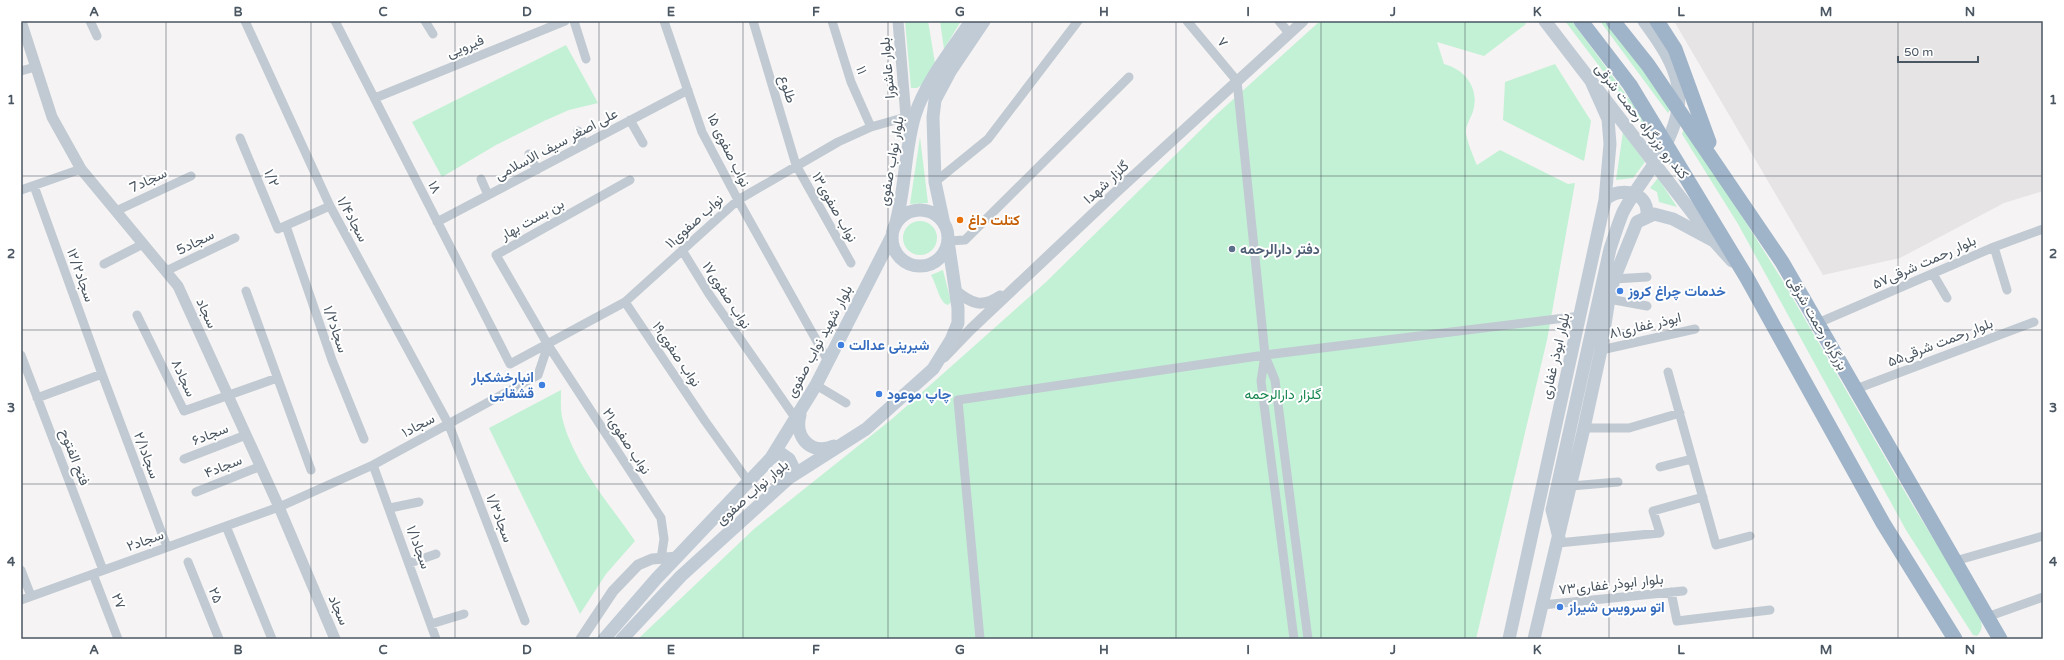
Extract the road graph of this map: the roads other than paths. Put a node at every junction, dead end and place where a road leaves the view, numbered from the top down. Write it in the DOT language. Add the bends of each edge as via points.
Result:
graph roads {
  1 [pos="21,21"];
  2 [pos="90,21"];
  3 [pos="245,21"];
  4 [pos="335,21"];
  5 [pos="425,21"];
  6 [pos="564,21"];
  7 [pos="574,21"];
  8 [pos="664,21"];
  9 [pos="752,21"];
  10 [pos="832,21"];
  11 [pos="898,21"];
  12 [pos="971,21"];
  13 [pos="984,21"];
  14 [pos="1078,21"];
  15 [pos="1187,21"];
  16 [pos="1279,21"];
  17 [pos="1303,21"];
  18 [pos="1545,21"];
  19 [pos="1581,21"];
  20 [pos="1614,21"];
  21 [pos="1644,21"];
  22 [pos="1657,21"];
  23 [pos="433,34"];
  24 [pos="1289,34"];
  25 [pos="97,36"];
  26 [pos="586,59"];
  27 [pos="35,67"];
  28 [pos="21,71"];
  29 [pos="1129,77"];
  30 [pos="1238,81"];
  31 [pos="1591,81"];
  32 [pos="688,90"];
  33 [pos="375,98"];
  34 [pos="906,117"];
  35 [pos="630,120"];
  36 [pos="871,127"];
  37 [pos="578,131"];
  38 [pos="911,136"];
  39 [pos="240,138"];
  40 [pos="643,143"];
  41 [pos="584,145"];
  42 [pos="528,154"];
  43 [pos="796,165"];
  44 [pos="81,169"];
  45 [pos="536,170"];
  46 [pos="1721,171"];
  47 [pos="191,176"];
  48 [pos="481,180"];
  49 [pos="630,180"];
  50 [pos="935,182"];
  51 [pos="34,186"];
  52 [pos="21,190"];
  53 [pos="488,195"];
  54 [pos="738,200"];
  55 [pos="1605,200"];
  56 [pos="330,206"];
  57 [pos="116,211"];
  58 [pos="1646,218"];
  59 [pos="437,222"];
  60 [pos="944,224"];
  61 [pos="282,227"];
  62 [pos="2043,229"];
  63 [pos="894,231"];
  64 [pos="236,238"];
  65 [pos="948,241"];
  66 [pos="1714,241"];
  67 [pos="143,244"];
  68 [pos="1994,247"];
  69 [pos="682,250"];
  70 [pos="1042,261"];
  71 [pos="851,263"];
  72 [pos="104,264"];
  73 [pos="166,271"];
  74 [pos="1933,274"];
  75 [pos="1648,277"];
  76 [pos="1747,278"];
  77 [pos="1614,279"];
  78 [pos="2007,290"];
  79 [pos="246,291"];
  80 [pos="956,291"];
  81 [pos="1947,298"];
  82 [pos="1610,299"];
  83 [pos="625,302"];
  84 [pos="1647,306"];
  85 [pos="137,315"];
  86 [pos="1581,316"];
  87 [pos="2034,322"];
  88 [pos="1818,323"];
  89 [pos="1695,329"];
  90 [pos="548,345"];
  91 [pos="1601,350"];
  92 [pos="21,355"];
  93 [pos="1265,355"];
  94 [pos="828,361"];
  95 [pos="510,364"];
  96 [pos="933,369"];
  97 [pos="1668,372"];
  98 [pos="102,374"];
  99 [pos="277,378"];
  100 [pos="816,385"];
  101 [pos="1856,389"];
  102 [pos="228,396"];
  103 [pos="37,398"];
  104 [pos="846,402"];
  105 [pos="799,414"];
  106 [pos="1680,414"];
  107 [pos="449,425"];
  108 [pos="1584,428"];
  109 [pos="866,429"];
  110 [pos="246,435"];
  111 [pos="364,439"];
  112 [pos="771,458"];
  113 [pos="184,459"];
  114 [pos="1692,459"];
  115 [pos="373,465"];
  116 [pos="261,466"];
  117 [pos="1660,467"];
  118 [pos="311,470"];
  119 [pos="789,478"];
  120 [pos="748,481"];
  121 [pos="1618,482"];
  122 [pos="1571,486"];
  123 [pos="196,492"];
  124 [pos="1703,497"];
  125 [pos="419,502"];
  126 [pos="279,506"];
  127 [pos="390,508"];
  128 [pos="226,526"];
  129 [pos="1750,536"];
  130 [pos="2043,536"];
  131 [pos="1559,541"];
  132 [pos="167,547"];
  133 [pos="436,554"];
  134 [pos="678,557"];
  135 [pos="661,559"];
  136 [pos="1955,561"];
  137 [pos="188,562"];
  138 [pos="410,563"];
  139 [pos="21,570"];
  140 [pos="103,570"];
  141 [pos="93,574"];
  142 [pos="1683,591"];
  143 [pos="1671,592"];
  144 [pos="31,596"];
  145 [pos="2043,597"];
  146 [pos="21,600"];
  147 [pos="1542,605"];
  148 [pos="1770,610"];
  149 [pos="464,614"];
  150 [pos="525,621"];
  151 [pos="1989,621"];
  152 [pos="431,624"];
  153 [pos="1955,637"];
  154 [pos="118,639"];
  155 [pos="219,639"];
  156 [pos="272,639"];
  157 [pos="334,639"];
  158 [pos="436,639"];
  159 [pos="581,639"];
  160 [pos="604,639"];
  161 [pos="622,639"];
  162 [pos="980,639"];
  163 [pos="1294,639"];
  164 [pos="1308,639"];
  165 [pos="1509,639"];
  166 [pos="1534,639"];
  167 [pos="1986,639"];
  168 [pos="2000,639"];
  1 -- 27 [label="street, سجاد"];
  2 -- 25 [label="street"];
  3 -- 56 [label="street, ۱/۴سجاد"];
  4 -- 33 [label="street, ۱۸"];
  5 -- 23 [label="street"];
  6 -- 33 [label="street, فیرویی"];
  7 -- 26 [label="street"];
  8 -- 32 [label="street, نواب صفوی ۱۵"];
  9 -- 43 [label="street, طلوع"];
  10 -- 36 [label="street, ۱۱" via="851,82"];
  11 -- 34 [label="street, بلوار عاشورا"];
  12 -- 38 [label="main road, بلوار نواب صفوی" via="926,89"];
  13 -- 50 [label="main road" via="951,70 935,100"];
  14 -- 50 [label="street" via="988,139"];
  15 -- 30 [label="street, ۷"];
  16 -- 24 [label="street"];
  17 -- 24 [label="street, گلزار شهدا"];
  18 -- 31 [label="main road, کند رو بزرگراه رحمت شرقی"];
  19 -- 76 [label="highway" via="1630,85"];
  20 -- 46 [label="highway, بزرگراه رحمت شرقی" via="1648,65"];
  21 -- 131 [label="main road" via="1674,70 1679,96 1676,124 1623,213 1610,249 1552,510"];
  22 -- 46 [label="highway" via="1675,48"];
  24 -- 30 [label="street, گلزار شهدا"];
  27 -- 28 [label="street"];
  27 -- 44 [label="street, سجاد" via="52,117"];
  29 -- 65 [label="street" via="965,240"];
  30 -- 70 [label="street, گلزار شهدا"];
  30 -- 93 [label="street"];
  31 -- 55 [label="main road, بلوار ابوذر غفاری" via="1608,119 1610,144"];
  31 -- 66 [label="main road, کند رو بزرگراه رحمت شرقی"];
  32 -- 35 [label="street, علی اصغر سیف الاسلامی"];
  32 -- 54 [label="street, نواب صفوی ۱۵" via="702,132"];
  33 -- 59 [label="street, ۱۸"];
  34 -- 36 [label="street, ۱۱نواب صفوی"];
  34 -- 38 [label="street, بلوار عاشورا"];
  35 -- 40 [label="street"];
  35 -- 41 [label="street, علی اصغر سیف الاسلامی"];
  36 -- 43 [label="street, ۱۱نواب صفوی"];
  37 -- 41 [label="street"];
  38 -- 63 [label="main road, بلوار نواب صفوی" via="901,204"];
  39 -- 61 [label="street, ۱/۲"];
  41 -- 45 [label="street, علی اصغر سیف الاسلامی"];
  42 -- 45 [label="street"];
  43 -- 54 [label="street, ۱۱نواب صفوی"];
  43 -- 71 [label="street, ۱۳نواب صفوی"];
  44 -- 51 [label="street"];
  44 -- 57 [label="street, سجاد"];
  45 -- 53 [label="street, علی اصغر سیف الاسلامی"];
  46 -- 88 [label="highway, بزرگراه رحمت شرقی" via="1782,262"];
  47 -- 57 [label="street, 7سجاد"];
  48 -- 53 [label="street"];
  49 -- 90 [label="street, بن بست بهار" via="496,256"];
  50 -- 60 [label="main road"];
  51 -- 52 [label="street"];
  51 -- 98 [label="street, ۱۲/۲سجاد"];
  53 -- 59 [label="street, علی اصغر سیف الاسلامی"];
  54 -- 69 [label="street, ۱۱نواب صفوی"];
  54 -- 94 [label="street, نواب صفوی ۱۵"];
  55 -- 58 [label="main road" via="1615,192 1627,191 1634,194 1647,204"];
  55 -- 86 [label="main road, بلوار ابوذر غفاری"];
  56 -- 61 [label="street"];
  56 -- 107 [label="street, ۱/۴سجاد"];
  57 -- 67 [label="street, سجاد"];
  58 -- 66 [label="main road" via="1654,214 1673,219"];
  58 -- 77 [label="main road" via="1637,222"];
  59 -- 95 [label="street, ۱۸"];
  60 -- 63 [label="main road" via="932,213 915,211 907,214"];
  60 -- 65 [label="main road"];
  61 -- 111 [label="street, ۱/۲سجاد"];
  62 -- 68 [label="street, ۵۷بلوار رحمت شرقی"];
  63 -- 65 [label="main road" via="893,245 902,260 918,266 935,263 942,257"];
  63 -- 94 [label="main road, بلوار شهید نواب صفوی"];
  64 -- 73 [label="street, 5سجاد"];
  65 -- 80 [label="main road, بلوار نواب صفوی"];
  66 -- 76 [label="main road, کند رو بزرگراه رحمت شرقی"];
  67 -- 72 [label="street"];
  67 -- 73 [label="street, سجاد"];
  68 -- 74 [label="street, ۵۷بلوار رحمت شرقی"];
  68 -- 78 [label="street"];
  69 -- 83 [label="street, ۱۱نواب صفوی"];
  69 -- 105 [label="street, ۱۷نواب صفوی" via="750,354"];
  70 -- 80 [label="street" via="990,303 972,302"];
  70 -- 96 [label="street, گلزار شهدا"];
  73 -- 102 [label="street, سجاد" via="178,286"];
  74 -- 81 [label="street"];
  74 -- 88 [label="street, ۵۷بلوار رحمت شرقی"];
  75 -- 77 [label="street"];
  76 -- 153 [label="highway" via="1882,523"];
  77 -- 82 [label="main road"];
  79 -- 99 [label="street"];
  80 -- 96 [label="main road, بلوار نواب صفوی" via="958,323"];
  82 -- 84 [label="street"];
  82 -- 91 [label="main road"];
  83 -- 90 [label="street, ۱۱نواب صفوی"];
  83 -- 120 [label="street, ۱۹نواب صفوی"];
  85 -- 102 [label="street, ۸سجاد" via="184,411"];
  86 -- 93 [label="street"];
  86 -- 165 [label="main road, بلوار ابوذر غفاری"];
  87 -- 101 [label="street, بلوار رحمت شرقی۵۵"];
  88 -- 101 [label="highway, بزرگراه رحمت شرقی"];
  89 -- 91 [label="street, ۸۱ابوذر غفاری"];
  90 -- 95 [label="street, ۱۱نواب صفوی"];
  90 -- 107 [label="street, ۱سجاد" via="538,375"];
  90 -- 135 [label="street, ۲۱نواب صفوی" via="662,518 664,539"];
  91 -- 108 [label="main road"];
  92 -- 103 [label="street, فتح الفتوح"];
  93 -- 162 [label="street" via="958,400"];
  93 -- 163 [label="street" via="1261,381"];
  93 -- 164 [label="street" via="1275,380"];
  94 -- 100 [label="main road, بلوار شهید نواب صفوی"];
  96 -- 109 [label="main road, بلوار نواب صفوی"];
  97 -- 106 [label="street"];
  98 -- 103 [label="street"];
  98 -- 132 [label="street, ۲/۱سجاد"];
  99 -- 102 [label="street"];
  99 -- 118 [label="street"];
  100 -- 104 [label="street"];
  100 -- 105 [label="main road, بلوار شهید نواب صفوی"];
  101 -- 136 [label="highway, بزرگراه رحمت شرقی"];
  102 -- 110 [label="street, سجاد"];
  103 -- 140 [label="street, فتح الفتوح"];
  105 -- 109 [label="main road" via="799,432 806,442 818,449 830,448"];
  105 -- 112 [label="main road, بلوار شهید نواب صفوی"];
  106 -- 108 [label="street" via="1629,428"];
  106 -- 114 [label="street"];
  107 -- 115 [label="street, ۱سجاد"];
  107 -- 150 [label="street, ۱/۳سجاد"];
  108 -- 122 [label="main road"];
  109 -- 119 [label="main road, بلوار نواب صفوی"];
  110 -- 113 [label="street, ۶سجاد"];
  110 -- 116 [label="street, سجاد"];
  112 -- 119 [label="main road" via="782,454 789,459 793,467"];
  112 -- 120 [label="main road, بلوار نواب صفوی"];
  114 -- 117 [label="street"];
  114 -- 124 [label="street"];
  115 -- 126 [label="street, ۱سجاد"];
  115 -- 127 [label="street, ۱/۱سجاد"];
  116 -- 123 [label="street, ۴سجاد"];
  116 -- 126 [label="street, سجاد"];
  119 -- 161 [label="main road, بلوار نواب صفوی" via="681,576"];
  120 -- 134 [label="main road, بلوار نواب صفوی"];
  121 -- 122 [label="street"];
  122 -- 131 [label="main road"];
  124 -- 129 [label="street" via="1716,545"];
  124 -- 131 [label="street" via="1653,511 1660,533"];
  125 -- 127 [label="street"];
  126 -- 128 [label="street, ۲سجاد"];
  126 -- 157 [label="street, سجاد"];
  127 -- 138 [label="street, ۱/۱سجاد"];
  128 -- 132 [label="street, ۲سجاد"];
  128 -- 156 [label="street"];
  130 -- 136 [label="street"];
  131 -- 147 [label="main road"];
  132 -- 140 [label="street, ۲سجاد"];
  133 -- 138 [label="street"];
  134 -- 135 [label="street"];
  134 -- 160 [label="main road, بلوار نواب صفوی" via="634,602"];
  135 -- 159 [label="street" via="652,559 638,566 613,592"];
  136 -- 151 [label="highway, بزرگراه رحمت شرقی"];
  137 -- 155 [label="street, ۲۵"];
  138 -- 152 [label="street, ۱/۱سجاد"];
  139 -- 144 [label="street"];
  140 -- 141 [label="street, ۲سجاد"];
  141 -- 144 [label="street, ۲سجاد"];
  141 -- 154 [label="street, ۲۷"];
  142 -- 143 [label="street, بلوار ابوذر غفاری۷۳"];
  143 -- 147 [label="street, بلوار ابوذر غفاری۷۳"];
  143 -- 148 [label="street" via="1677,621"];
  144 -- 146 [label="street, ۲سجاد"];
  145 -- 151 [label="street"];
  147 -- 166 [label="main road"];
  149 -- 152 [label="street"];
  151 -- 167 [label="highway"];
  151 -- 168 [label="highway, بزرگراه رحمت شرقی"];
  152 -- 158 [label="street, ۱/۱سجاد"];
}
